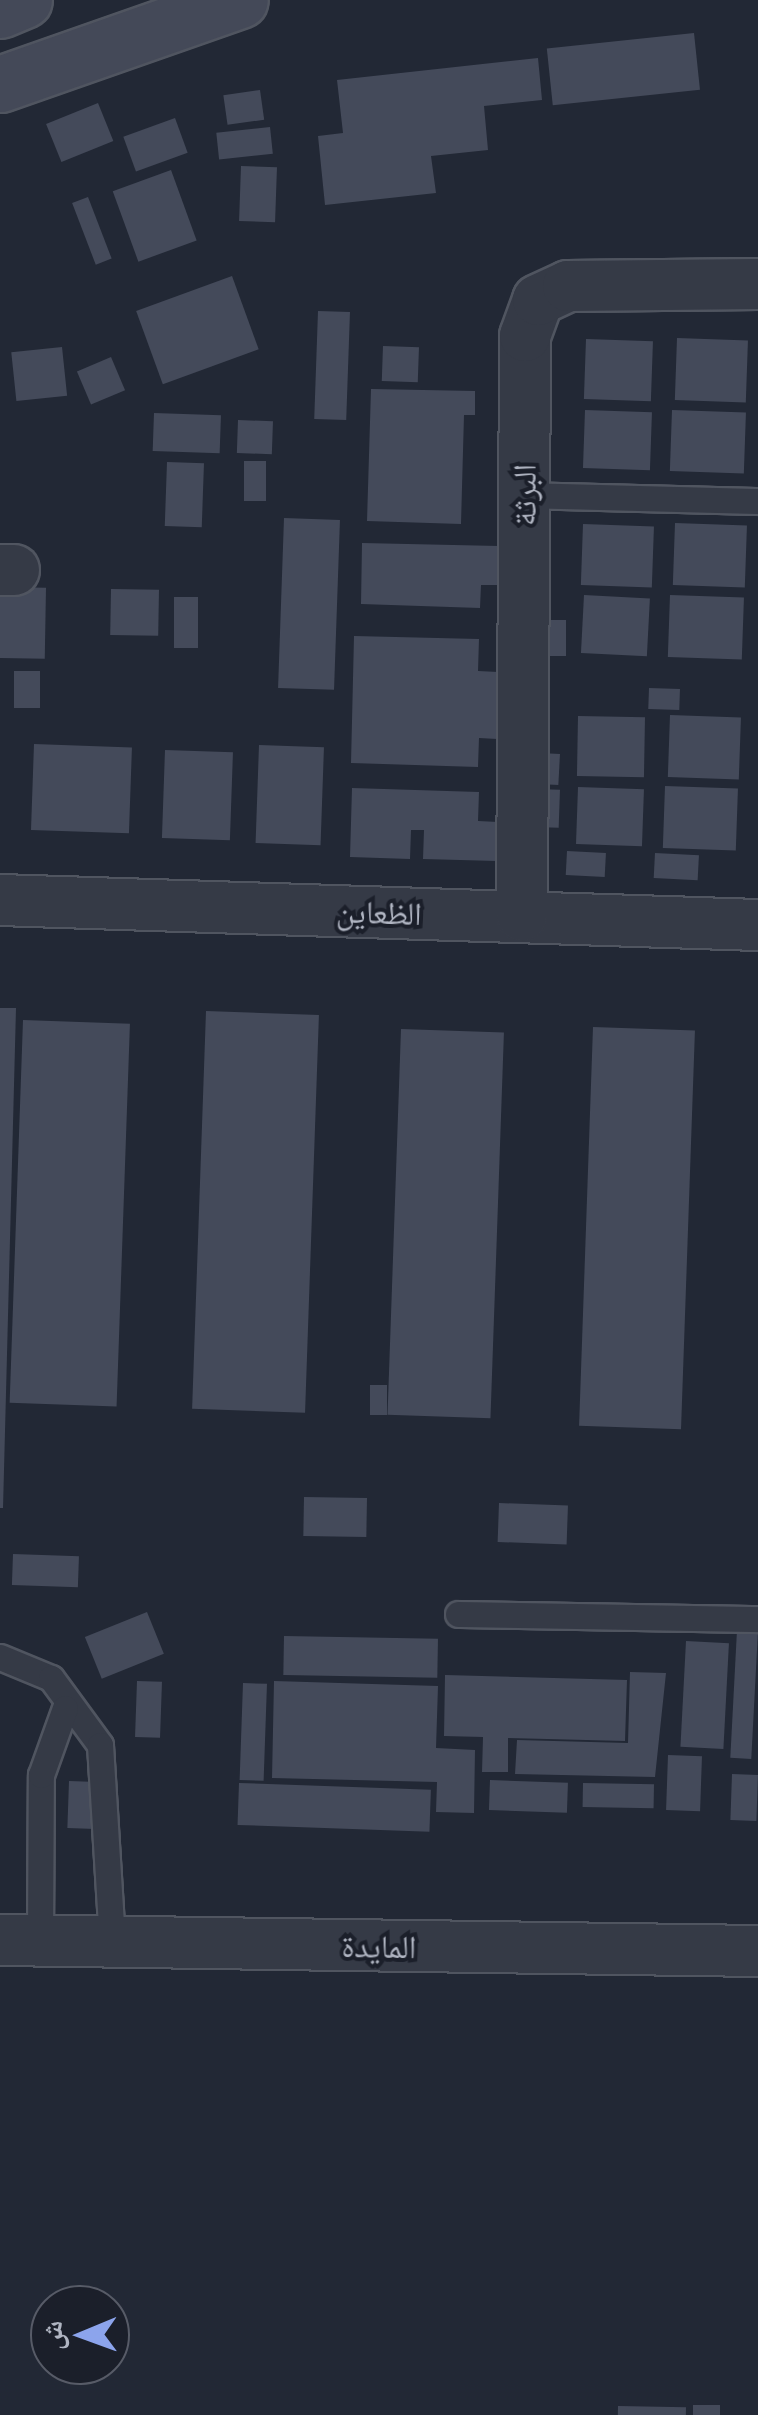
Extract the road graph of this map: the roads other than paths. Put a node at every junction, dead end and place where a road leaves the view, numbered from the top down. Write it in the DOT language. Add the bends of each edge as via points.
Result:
graph roads {
  1 [pos="24,0"];
  2 [pos="240,0"];
  3 [pos="0,10"];
  4 [pos="0,84"];
  5 [pos="758,284"];
  6 [pos="524,495"];
  7 [pos="758,501"];
  8 [pos="0,900"];
  9 [pos="522,916"];
  10 [pos="758,925"];
  11 [pos="458,1614"];
  12 [pos="758,1619"];
  13 [pos="0,1657"];
  14 [pos="64,1708"];
  15 [pos="20,1940"];
  16 [pos="112,1942"];
  17 [pos="758,1951"];
  1 -- 3 [label="main road"];
  2 -- 4 [label="main road"];
  5 -- 6 [label="street, البرثة" via="568,286 538,300 525,336"];
  6 -- 7 [label="lane"];
  6 -- 9 [label="street, البرثة"];
  8 -- 9 [label="street, الظعاين"];
  9 -- 10 [label="street, الظعاين"];
  11 -- 12 [label="lane"];
  13 -- 14 [label="lane" via="40,1668"];
  14 -- 15 [label="lane" via="41,1775"];
  14 -- 16 [label="lane" via="91,1730 105,1762"];
  15 -- 16 [label="street, المايدة"];
  16 -- 17 [label="street, المايدة"];
}
